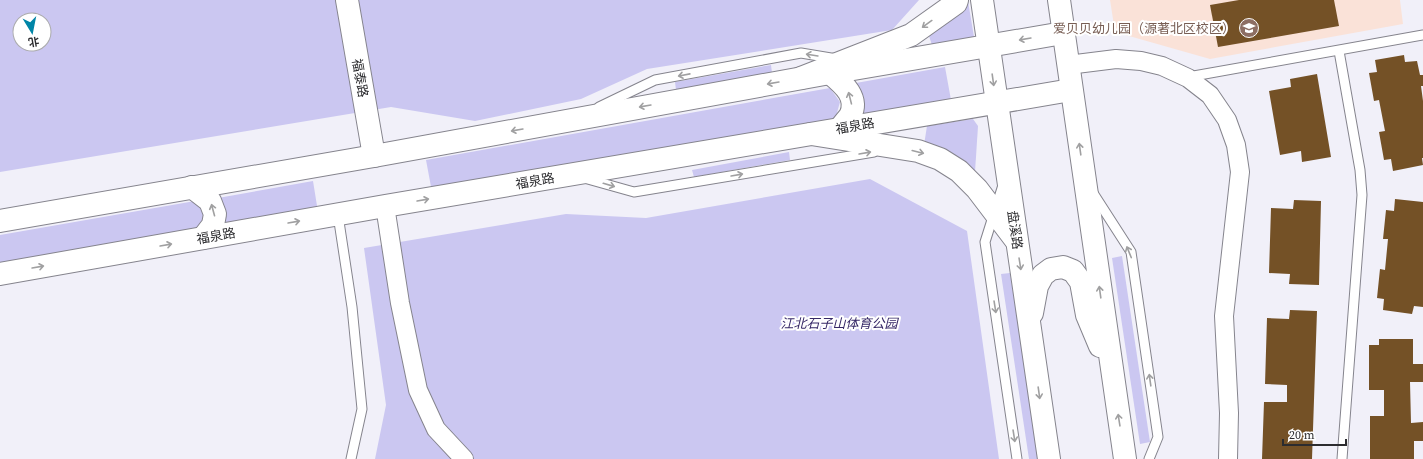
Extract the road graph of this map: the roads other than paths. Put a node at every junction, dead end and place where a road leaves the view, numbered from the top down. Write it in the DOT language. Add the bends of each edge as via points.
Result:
graph roads {
  1 [pos="347,0"];
  2 [pos="957,0"];
  3 [pos="982,0"];
  4 [pos="1058,0"];
  5 [pos="1063,33"];
  6 [pos="1423,35"];
  7 [pos="988,46"];
  8 [pos="1339,50"];
  9 [pos="847,60"];
  10 [pos="878,65"];
  11 [pos="1068,65"];
  12 [pos="830,73"];
  13 [pos="801,78"];
  14 [pos="1188,78"];
  15 [pos="1071,90"];
  16 [pos="996,102"];
  17 [pos="572,120"];
  18 [pos="840,129"];
  19 [pos="811,134"];
  20 [pos="896,148"];
  21 [pos="374,156"];
  22 [pos="572,174"];
  23 [pos="1007,174"];
  24 [pos="1084,180"];
  25 [pos="192,187"];
  26 [pos="385,206"];
  27 [pos="995,212"];
  28 [pos="338,214"];
  29 [pos="0,221"];
  30 [pos="203,238"];
  31 [pos="1016,241"];
  32 [pos="0,274"];
  33 [pos="1029,324"];
  34 [pos="1112,377"];
  35 [pos="351,459"];
  36 [pos="464,459"];
  37 [pos="1017,459"];
  38 [pos="1049,459"];
  39 [pos="1125,459"];
  40 [pos="1149,459"];
  41 [pos="1228,459"];
  42 [pos="1342,459"];
  1 -- 21 [label="main road, 福泰路"];
  2 -- 9 [label="main road, one-way" via="911,35"];
  3 -- 7 [label="main road, 盘溪路"];
  4 -- 5 [label="main road"];
  5 -- 7 [label="main road, one-way"];
  5 -- 11 [label="main road"];
  6 -- 8 [label="lane"];
  7 -- 10 [label="main road"];
  7 -- 16 [label="main road, 盘溪路, one-way"];
  8 -- 14 [label="lane"];
  8 -- 42 [label="lane" via="1362,195"];
  9 -- 10 [label="lane"];
  9 -- 13 [label="main road"];
  9 -- 17 [label="lane, one-way" via="801,53 655,80"];
  10 -- 12 [label="main road"];
  11 -- 14 [label="street" via="1116,59 1141,61 1162,66"];
  11 -- 15 [label="main road"];
  12 -- 13 [label="main road"];
  18 -- 12 [label="main road, one-way" via="850,115 852,101 846,86"];
  13 -- 17 [label="main road, one-way"];
  14 -- 41 [label="street" via="1210,95 1227,120 1236,145 1240,172 1224,316 1229,413"];
  15 -- 16 [label="main road, 福泉路"];
  24 -- 15 [label="main road, one-way"];
  16 -- 18 [label="main road, 福泉路"];
  16 -- 23 [label="main road, 盘溪路"];
  17 -- 21 [label="main road, one-way"];
  18 -- 19 [label="main road, 福泉路"];
  19 -- 20 [label="main road"];
  19 -- 22 [label="main road, 福泉路"];
  22 -- 20 [label="lane, one-way" via="634,192"];
  20 -- 27 [label="main road, one-way" via="918,151 940,159 959,171"];
  21 -- 25 [label="main road"];
  26 -- 22 [label="main road, 福泉路, one-way"];
  23 -- 27 [label="lane"];
  23 -- 31 [label="main road, 盘溪路"];
  34 -- 24 [label="main road, one-way"];
  40 -- 24 [label="lane, one-way" via="1158,437 1131,252"];
  25 -- 29 [label="main road"];
  30 -- 25 [label="main road, one-way" via="213,225 215,214 210,201"];
  26 -- 28 [label="main road, 福泉路"];
  26 -- 36 [label="street" via="400,303 418,390 436,429"];
  27 -- 31 [label="main road"];
  27 -- 37 [label="lane, one-way" via="985,242"];
  30 -- 28 [label="main road, 福泉路, one-way"];
  28 -- 35 [label="lane" via="352,307 362,409"];
  32 -- 30 [label="main road, 福泉路, one-way"];
  31 -- 33 [label="main road, 盘溪路, one-way"];
  33 -- 34 [label="main road" via="1037,286 1044,275 1051,269 1062,267 1073,271 1081,282 1087,315"];
  33 -- 38 [label="main road, 盘溪路, one-way"];
  39 -- 34 [label="main road, one-way"];
}
